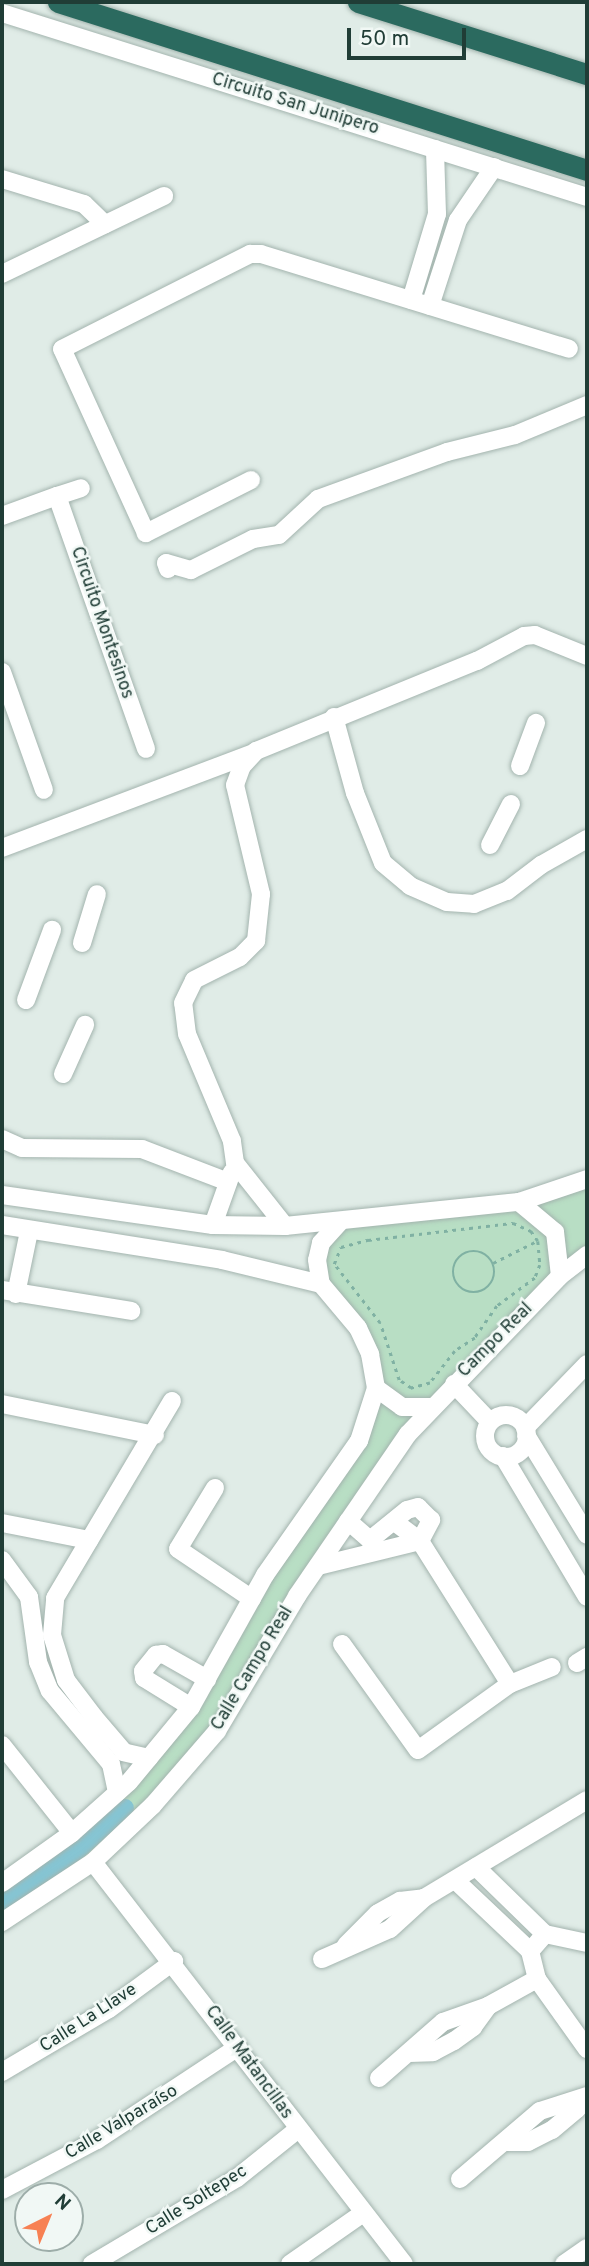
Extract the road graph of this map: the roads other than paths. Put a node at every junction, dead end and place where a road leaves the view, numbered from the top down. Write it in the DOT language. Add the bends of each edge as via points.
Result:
graph roads {
  1 [pos="58,2"];
  2 [pos="358,2"];
  3 [pos="2,13"];
  4 [pos="587,74"];
  5 [pos="368,100"];
  6 [pos="349,121"];
  7 [pos="435,149"];
  8 [pos="494,167"];
  9 [pos="587,170"];
  10 [pos="2,179"];
  11 [pos="438,189"];
  12 [pos="164,196"];
  13 [pos="587,197"];
  14 [pos="469,200"];
  15 [pos="105,224"];
  16 [pos="2,274"];
  17 [pos="411,300"];
  18 [pos="430,306"];
  19 [pos="569,349"];
  20 [pos="587,405"];
  21 [pos="251,480"];
  22 [pos="81,488"];
  23 [pos="57,496"];
  24 [pos="2,516"];
  25 [pos="168,569"];
  26 [pos="587,656"];
  27 [pos="2,672"];
  28 [pos="334,717"];
  29 [pos="536,723"];
  30 [pos="146,750"];
  31 [pos="256,751"];
  32 [pos="520,766"];
  33 [pos="44,790"];
  34 [pos="511,804"];
  35 [pos="587,839"];
  36 [pos="490,845"];
  37 [pos="2,848"];
  38 [pos="97,894"];
  39 [pos="52,930"];
  40 [pos="82,943"];
  41 [pos="26,1000"];
  42 [pos="85,1025"];
  43 [pos="63,1073"];
  44 [pos="2,1139"];
  45 [pos="236,1163"];
  46 [pos="587,1179"];
  47 [pos="229,1182"];
  48 [pos="2,1195"];
  49 [pos="519,1202"];
  50 [pos="339,1223"];
  51 [pos="2,1225"];
  52 [pos="213,1225"];
  53 [pos="285,1226"];
  54 [pos="29,1231"];
  55 [pos="587,1255"];
  56 [pos="560,1276"];
  57 [pos="321,1284"];
  58 [pos="9,1292"];
  59 [pos="131,1311"];
  60 [pos="587,1364"];
  61 [pos="454,1384"];
  62 [pos="376,1388"];
  63 [pos="172,1401"];
  64 [pos="2,1405"];
  65 [pos="433,1407"];
  66 [pos="490,1422"];
  67 [pos="526,1431"];
  68 [pos="155,1435"];
  69 [pos="503,1456"];
  70 [pos="215,1488"];
  71 [pos="348,1521"];
  72 [pos="396,1522"];
  73 [pos="2,1523"];
  74 [pos="587,1535"];
  75 [pos="89,1540"];
  76 [pos="420,1541"];
  77 [pos="374,1546"];
  78 [pos="2,1560"];
  79 [pos="318,1566"];
  80 [pos="29,1597"];
  81 [pos="587,1597"];
  82 [pos="55,1598"];
  83 [pos="252,1599"];
  84 [pos="342,1644"];
  85 [pos="552,1667"];
  86 [pos="207,1679"];
  87 [pos="510,1684"];
  88 [pos="74,1690"];
  89 [pos="59,1702"];
  90 [pos="191,1707"];
  91 [pos="87,1722"];
  92 [pos="2,1745"];
  93 [pos="149,1758"];
  94 [pos="117,1792"];
  95 [pos="587,1799"];
  96 [pos="72,1833"];
  97 [pos="93,1862"];
  98 [pos="476,1867"];
  99 [pos="454,1880"];
  100 [pos="2,1883"];
  101 [pos="2,1922"];
  102 [pos="545,1934"];
  103 [pos="587,1943"];
  104 [pos="530,1951"];
  105 [pos="322,1959"];
  106 [pos="174,1961"];
  107 [pos="537,1979"];
  108 [pos="238,2047"];
  109 [pos="587,2049"];
  110 [pos="2,2072"];
  111 [pos="379,2078"];
  112 [pos="583,2098"];
  113 [pos="298,2130"];
  114 [pos="460,2179"];
  115 [pos="2,2190"];
  116 [pos="363,2213"];
  117 [pos="587,2248"];
  118 [pos="92,2264"];
  119 [pos="290,2264"];
  120 [pos="404,2264"];
  121 [pos="564,2264"];
  1 -- 5 [label="highway"];
  2 -- 4 [label="highway"];
  3 -- 6 [label="street, Circuito San Junipero"];
  5 -- 6 [label="street"];
  5 -- 9 [label="highway"];
  6 -- 7 [label="street, Circuito San Junipero"];
  7 -- 8 [label="street, Circuito San Junipero"];
  7 -- 11 [label="street"];
  8 -- 13 [label="street, Circuito San Junipero"];
  8 -- 14 [label="street"];
  10 -- 15 [label="street" via="84,204"];
  11 -- 14 [label="street" via="449,198"];
  11 -- 17 [label="street" via="437,214"];
  12 -- 15 [label="street"];
  14 -- 18 [label="street"];
  15 -- 16 [label="street"];
  17 -- 18 [label="street"];
  17 -- 21 [label="street" via="250,254 62,349 146,533"];
  18 -- 19 [label="street"];
  20 -- 25 [label="street" via="515,435 447,452 318,499 279,535 253,539 191,570 166,563"];
  22 -- 23 [label="street"];
  23 -- 24 [label="street"];
  23 -- 30 [label="street, Circuito Montesinos"];
  26 -- 28 [label="street" via="535,635 524,636 477,661"];
  27 -- 33 [label="street"];
  28 -- 31 [label="street"];
  28 -- 35 [label="street" via="355,793 383,863 410,886 447,902 474,904 507,891"];
  29 -- 32 [label="street"];
  31 -- 37 [label="street"];
  31 -- 45 [label="street" via="242,766 235,785 261,894 256,941 240,957 194,980 183,1003 187,1034 232,1141"];
  34 -- 36 [label="street"];
  38 -- 40 [label="street"];
  39 -- 41 [label="street"];
  42 -- 43 [label="street"];
  44 -- 47 [label="street" via="22,1148 142,1149"];
  45 -- 47 [label="street"];
  45 -- 53 [label="street"];
  46 -- 49 [label="street"];
  47 -- 52 [label="street"];
  48 -- 52 [label="street"];
  49 -- 50 [label="street"];
  49 -- 56 [label="street" via="555,1232"];
  50 -- 53 [label="street"];
  50 -- 57 [label="street" via="319,1251"];
  51 -- 54 [label="street"];
  52 -- 53 [label="street"];
  54 -- 57 [label="street" via="222,1260"];
  54 -- 58 [label="street"];
  55 -- 56 [label="street"];
  56 -- 61 [label="street, Campo Real"];
  57 -- 62 [label="street" via="358,1328 370,1354"];
  58 -- 59 [label="street"];
  60 -- 67 [label="street"];
  61 -- 65 [label="street, Campo Real"];
  61 -- 66 [label="street"];
  62 -- 65 [label="street" via="402,1407"];
  62 -- 83 [label="street, Calle Campo Real" via="359,1441"];
  63 -- 68 [label="street"];
  64 -- 68 [label="street"];
  65 -- 71 [label="street, Calle Campo Real" via="408,1434"];
  66 -- 67 [label="street" via="508,1415"];
  66 -- 69 [label="street" via="487,1444"];
  67 -- 69 [label="street" via="517,1453"];
  67 -- 74 [label="street"];
  68 -- 75 [label="street"];
  69 -- 81 [label="street"];
  70 -- 83 [label="street" via="178,1549"];
  71 -- 77 [label="street"];
  71 -- 79 [label="street, Calle Campo Real"];
  72 -- 76 [label="street"];
  72 -- 76 [label="street" via="408,1510 426,1511 430,1528"];
  72 -- 77 [label="street"];
  73 -- 75 [label="street"];
  75 -- 82 [label="street"];
  76 -- 77 [label="street"];
  76 -- 87 [label="street"];
  77 -- 79 [label="street"];
  78 -- 80 [label="street"];
  79 -- 97 [label="street, Calle Campo Real" via="216,1731 153,1805"];
  80 -- 82 [label="street"];
  80 -- 89 [label="street" via="38,1662"];
  82 -- 88 [label="street" via="52,1635 56,1659"];
  83 -- 86 [label="street, Calle Campo Real"];
  84 -- 87 [label="street" via="418,1750"];
  85 -- 87 [label="street"];
  86 -- 90 [label="street, Calle Campo Real"];
  86 -- 90 [label="street" via="163,1654 156,1655 143,1671 145,1678"];
  88 -- 89 [label="street"];
  88 -- 91 [label="street"];
  89 -- 91 [label="street"];
  90 -- 93 [label="street, Calle Campo Real"];
  91 -- 93 [label="street" via="124,1752"];
  91 -- 94 [label="street" via="115,1771"];
  92 -- 96 [label="street"];
  93 -- 94 [label="street, Calle Campo Real"];
  94 -- 96 [label="street, Calle Campo Real"];
  95 -- 98 [label="street"];
  96 -- 100 [label="street, Calle Campo Real"];
  97 -- 101 [label="street, Calle Campo Real"];
  97 -- 106 [label="street, Calle Matancillas"];
  98 -- 99 [label="street"];
  98 -- 102 [label="street"];
  99 -- 104 [label="street"];
  99 -- 105 [label="street" via="424,1898 400,1901 378,1913 346,1945"];
  102 -- 103 [label="street"];
  102 -- 104 [label="street"];
  104 -- 107 [label="street"];
  106 -- 108 [label="street, Calle Matancillas"];
  106 -- 110 [label="street, Calle La Llave" via="109,2009"];
  107 -- 109 [label="street"];
  107 -- 111 [label="street" via="488,2006 473,2027 454,2041 433,2052 409,2053"];
  108 -- 113 [label="street, Calle Matancillas"];
  108 -- 115 [label="street, Calle Valparaíso" via="97,2140"];
  112 -- 114 [label="street" via="552,2130 528,2142 507,2142"];
  113 -- 116 [label="street, Calle Matancillas"];
  113 -- 118 [label="street, Calle Soltepec" via="237,2178"];
  116 -- 119 [label="street"];
  116 -- 120 [label="street, Calle Matancillas"];
  117 -- 121 [label="street"];
}
